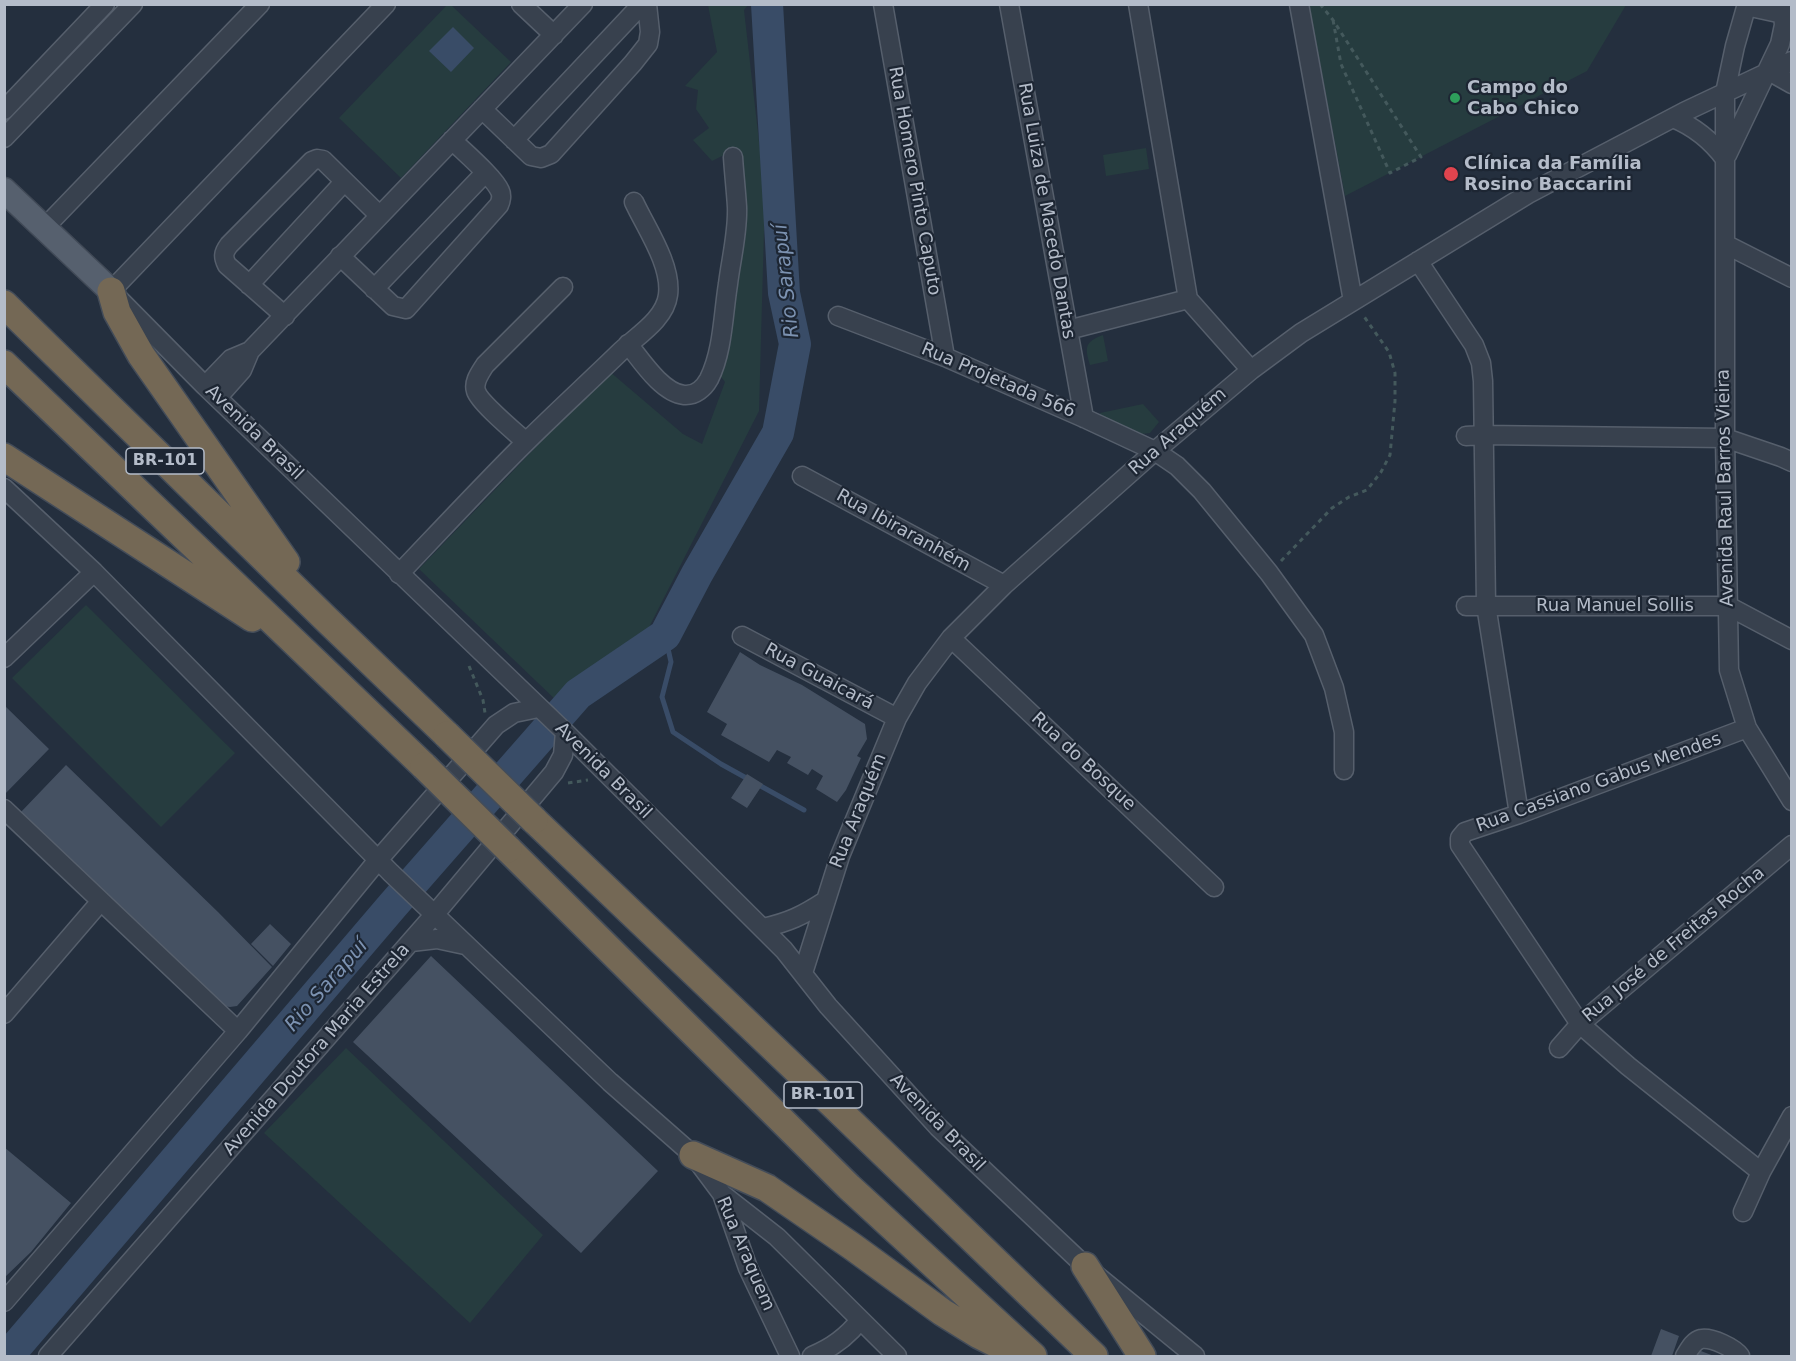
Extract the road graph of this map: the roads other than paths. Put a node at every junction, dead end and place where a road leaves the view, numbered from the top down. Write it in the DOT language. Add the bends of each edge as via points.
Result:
graph roads {
  1 [pos="105,4"];
  2 [pos="133,4"];
  3 [pos="260,4"];
  4 [pos="386,4"];
  5 [pos="521,4"];
  6 [pos="583,4"];
  7 [pos="642,4"];
  8 [pos="646,4"];
  9 [pos="883,4"];
  10 [pos="1009,4"];
  11 [pos="1138,4"];
  12 [pos="1299,4"];
  13 [pos="1746,5"];
  14 [pos="1786,11"];
  15 [pos="554,34"];
  16 [pos="1791,61"];
  17 [pos="1730,69"];
  18 [pos="1769,71"];
  19 [pos="1791,84"];
  20 [pos="1725,93"];
  21 [pos="482,109"];
  22 [pos="4,110"];
  23 [pos="1679,115"];
  24 [pos="4,138"];
  25 [pos="452,140"];
  26 [pos="514,140"];
  27 [pos="733,157"];
  28 [pos="1725,159"];
  29 [pos="485,173"];
  30 [pos="344,182"];
  31 [pos="4,190"];
  32 [pos="634,202"];
  33 [pos="379,215"];
  34 [pos="50,222"];
  35 [pos="1725,244"];
  36 [pos="340,256"];
  37 [pos="1418,261"];
  38 [pos="1791,278"];
  39 [pos="249,285"];
  40 [pos="563,287"];
  41 [pos="374,289"];
  42 [pos="111,291"];
  43 [pos="1188,299"];
  44 [pos="1353,301"];
  45 [pos="4,304"];
  46 [pos="285,316"];
  47 [pos="838,316"];
  48 [pos="1068,330"];
  49 [pos="628,344"];
  50 [pos="945,357"];
  51 [pos="4,364"];
  52 [pos="1251,370"];
  53 [pos="212,391"];
  54 [pos="1084,418"];
  55 [pos="1474,435"];
  56 [pos="1725,438"];
  57 [pos="526,442"];
  58 [pos="1155,451"];
  59 [pos="4,457"];
  60 [pos="1791,462"];
  61 [pos="802,476"];
  62 [pos="4,488"];
  63 [pos="94,572"];
  64 [pos="399,574"];
  65 [pos="1004,585"];
  66 [pos="1486,605"];
  67 [pos="1466,606"];
  68 [pos="1728,606"];
  69 [pos="325,618"];
  70 [pos="741,636"];
  71 [pos="951,638"];
  72 [pos="1791,640"];
  73 [pos="308,655"];
  74 [pos="4,658"];
  75 [pos="541,710"];
  76 [pos="897,718"];
  77 [pos="1747,728"];
  78 [pos="563,731"];
  79 [pos="1344,770"];
  80 [pos="1791,801"];
  81 [pos="4,809"];
  82 [pos="1519,814"];
  83 [pos="360,843"];
  84 [pos="1791,845"];
  85 [pos="378,860"];
  86 [pos="361,880"];
  87 [pos="1214,887"];
  88 [pos="101,901"];
  89 [pos="825,901"];
  90 [pos="435,915"];
  91 [pos="763,928"];
  92 [pos="411,942"];
  93 [pos="465,945"];
  94 [pos="803,973"];
  95 [pos="4,1014"];
  96 [pos="1580,1024"];
  97 [pos="238,1030"];
  98 [pos="1559,1048"];
  99 [pos="1791,1116"];
  100 [pos="693,1155"];
  101 [pos="1761,1172"];
  102 [pos="722,1194"];
  103 [pos="1743,1212"];
  104 [pos="1085,1266"];
  105 [pos="4,1302"];
  106 [pos="860,1320"];
  107 [pos="48,1356"];
  108 [pos="789,1356"];
  109 [pos="812,1356"];
  110 [pos="897,1356"];
  111 [pos="1021,1356"];
  112 [pos="1033,1356"];
  113 [pos="1094,1356"];
  114 [pos="1142,1356"];
  115 [pos="1196,1356"];
  116 [pos="1685,1356"];
  117 [pos="1740,1356"];
  1 -- 22 [label="street"];
  2 -- 24 [label="street"];
  3 -- 34 [label="street"];
  4 -- 42 [label="street"];
  5 -- 15 [label="street"];
  6 -- 15 [label="street"];
  7 -- 26 [label="street"];
  8 -- 26 [label="street" via="648,44 551,154 531,156"];
  9 -- 50 [label="street, Rua Homero Pinto Caputo"];
  10 -- 48 [label="street, Rua Luiza de Macedo Dantas"];
  11 -- 43 [label="street"];
  12 -- 44 [label="street"];
  13 -- 14 [label="street"];
  13 -- 17 [label="street, Avenida Raul Barros Vieira"];
  14 -- 18 [label="street, Avenida Raul Barros Vieira" via="1780,44"];
  15 -- 21 [label="street"];
  16 -- 18 [label="street, Rua Araquém"];
  17 -- 20 [label="street, Avenida Raul Barros Vieira"];
  17 -- 23 [label="street, Rua Araquém"];
  18 -- 19 [label="street"];
  18 -- 20 [label="street, Rua Araquém"];
  18 -- 28 [label="street, Avenida Raul Barros Vieira"];
  20 -- 23 [label="street, Rua Araquém"];
  20 -- 28 [label="street, Avenida Raul Barros Vieira"];
  21 -- 25 [label="street"];
  21 -- 26 [label="street"];
  23 -- 28 [label="street" via="1708,138"];
  23 -- 37 [label="street, Rua Araquém" via="1528,194"];
  25 -- 29 [label="street"];
  25 -- 33 [label="street"];
  27 -- 49 [label="street" via="735,236 718,353 709,379 693,395 671,391"];
  28 -- 35 [label="street, Avenida Raul Barros Vieira"];
  29 -- 41 [label="street"];
  29 -- 41 [label="street" via="500,191 499,205 406,309 393,306"];
  30 -- 33 [label="street"];
  30 -- 39 [label="street"];
  30 -- 39 [label="street" via="323,160 312,161 229,245 224,252 227,265"];
  31 -- 42 [label="main road, Avenida Brasil"];
  32 -- 49 [label="street" via="662,259 668,295 664,308"];
  33 -- 36 [label="street"];
  35 -- 38 [label="street"];
  35 -- 56 [label="street, Avenida Raul Barros Vieira"];
  36 -- 41 [label="street"];
  36 -- 46 [label="street"];
  37 -- 44 [label="street, Rua Araquém"];
  37 -- 55 [label="street" via="1474,345 1480,363 1483,381"];
  39 -- 46 [label="street"];
  40 -- 57 [label="street" via="485,365 475,385 484,402"];
  42 -- 53 [label="street, Avenida Brasil"];
  42 -- 69 [label="highway" via="117,312 141,355"];
  43 -- 48 [label="street"];
  43 -- 52 [label="street"];
  44 -- 52 [label="street, Rua Araquém"];
  45 -- 69 [label="highway, BR-101"];
  46 -- 53 [label="street" via="250,351 242,370"];
  47 -- 50 [label="street, Rua Projetada 566"];
  48 -- 54 [label="street, Rua Luiza de Macedo Dantas"];
  49 -- 57 [label="street"];
  50 -- 54 [label="street, Rua Projetada 566"];
  51 -- 73 [label="highway, BR-101"];
  52 -- 58 [label="street, Rua Araquém"];
  53 -- 64 [label="street, Avenida Brasil"];
  54 -- 58 [label="street, Rua Projetada 566"];
  55 -- 56 [label="street"];
  55 -- 66 [label="street"];
  56 -- 60 [label="street"];
  56 -- 68 [label="street, Avenida Raul Barros Vieira"];
  57 -- 64 [label="street"];
  58 -- 65 [label="street, Rua Araquém"];
  58 -- 79 [label="street, Rua Projetada 566" via="1202,491 1314,635 1334,688 1344,732"];
  59 -- 73 [label="highway"];
  61 -- 65 [label="street, Rua Ibiraranhém"];
  62 -- 63 [label="street"];
  63 -- 74 [label="street"];
  63 -- 83 [label="street"];
  64 -- 75 [label="street, Avenida Brasil"];
  65 -- 71 [label="street, Rua Araquém"];
  66 -- 67 [label="street, Rua Manuel Sollis"];
  66 -- 68 [label="street, Rua Manuel Sollis"];
  66 -- 82 [label="street"];
  68 -- 72 [label="street, Rua Manuel Sollis"];
  68 -- 77 [label="street, Avenida Raul Barros Vieira" via="1729,670"];
  69 -- 113 [label="highway, BR-101, bridge"];
  70 -- 76 [label="street, Rua Guaicará"];
  71 -- 76 [label="street, Rua Araquém" via="917,683"];
  71 -- 87 [label="street, Rua do Bosque"];
  73 -- 112 [label="highway, BR-101, bridge" via="849,1187"];
  75 -- 78 [label="street, Avenida Brasil"];
  75 -- 85 [label="street" via="522,710 496,725"];
  76 -- 89 [label="street, Rua Araquém"];
  77 -- 80 [label="street, Avenida Raul Barros Vieira"];
  77 -- 82 [label="street, Rua Cassiano Gabus Mendes"];
  78 -- 90 [label="street, Avenida Doutora Maria Estrela" via="563,755 554,772"];
  78 -- 91 [label="street, Avenida Brasil"];
  81 -- 88 [label="street"];
  82 -- 96 [label="street, Rua Cassiano Gabus Mendes" via="1465,832 1460,845"];
  83 -- 85 [label="street"];
  83 -- 86 [label="street"];
  84 -- 96 [label="street, Rua José de Freitas Rocha"];
  85 -- 86 [label="street"];
  85 -- 90 [label="street"];
  86 -- 97 [label="street"];
  88 -- 95 [label="street"];
  88 -- 97 [label="street"];
  89 -- 91 [label="street" via="786,923"];
  89 -- 94 [label="street, Rua Araquém"];
  90 -- 92 [label="street, Avenida Doutora Maria Estrela"];
  90 -- 93 [label="street"];
  91 -- 94 [label="street, Avenida Brasil"];
  92 -- 93 [label="street" via="437,939"];
  92 -- 107 [label="street, Avenida Doutora Maria Estrela"];
  93 -- 100 [label="street"];
  94 -- 104 [label="street, Avenida Brasil" via="938,1127"];
  96 -- 98 [label="street, Rua José de Freitas Rocha"];
  96 -- 101 [label="street"];
  97 -- 105 [label="street"];
  99 -- 101 [label="street"];
  100 -- 102 [label="street, Rua Araquem"];
  100 -- 111 [label="highway" via="767,1188 942,1312"];
  101 -- 103 [label="street"];
  102 -- 106 [label="street" via="777,1237"];
  102 -- 108 [label="street, Rua Araquem" via="748,1268"];
  104 -- 114 [label="highway"];
  104 -- 115 [label="street, Avenida Brasil"];
  106 -- 109 [label="street" via="850,1333"];
  106 -- 110 [label="street"];
  116 -- 117 [label="street" via="1700,1339 1710,1339"];
}
